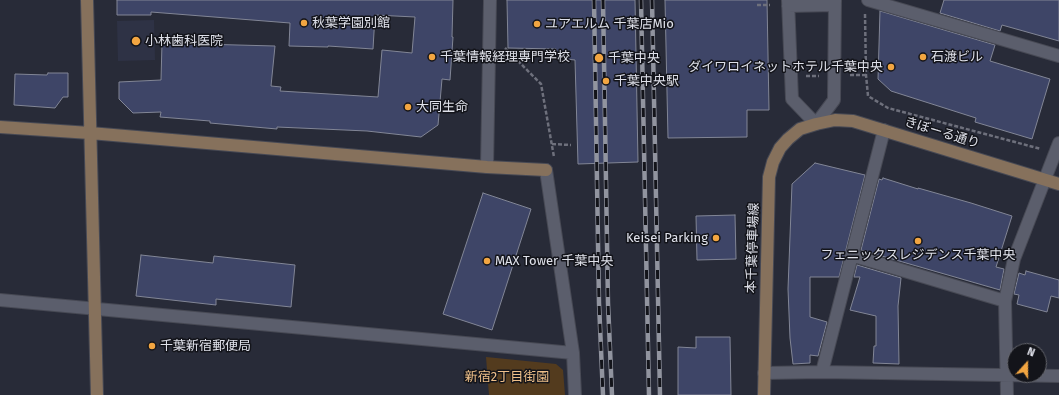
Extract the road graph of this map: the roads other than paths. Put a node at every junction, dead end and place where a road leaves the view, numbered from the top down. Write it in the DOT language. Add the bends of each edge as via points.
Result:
graph roads {
  1 [pos="87,0"];
  2 [pos="490,0"];
  3 [pos="834,2"];
  4 [pos="788,3"];
  5 [pos="867,4"];
  6 [pos="1059,56"];
  7 [pos="816,124"];
  8 [pos="0,127"];
  9 [pos="884,130"];
  10 [pos="90,133"];
  11 [pos="1057,148"];
  12 [pos="487,167"];
  13 [pos="1045,180"];
  14 [pos="1059,184"];
  15 [pos="851,255"];
  16 [pos="0,300"];
  17 [pos="1005,301"];
  18 [pos="94,310"];
  19 [pos="573,353"];
  20 [pos="822,372"];
  21 [pos="764,373"];
  22 [pos="1007,375"];
  23 [pos="1047,376"];
  24 [pos="1059,376"];
  25 [pos="97,395"];
  26 [pos="575,395"];
  27 [pos="764,395"];
  28 [pos="1006,395"];
  1 -- 10 [label="street"];
  2 -- 12 [label="street"];
  3 -- 4 [label="street"];
  3 -- 7 [label="street" via="834,100"];
  4 -- 7 [label="street" via="792,99"];
  5 -- 6 [label="street"];
  7 -- 9 [label="street, きぼーる通り" via="835,120 853,121"];
  7 -- 21 [label="street, 本千葉停車場線" via="800,130 780,148 769,177"];
  8 -- 10 [label="street"];
  9 -- 13 [label="street, きぼーる通り"];
  9 -- 15 [label="street"];
  10 -- 12 [label="street"];
  10 -- 18 [label="street"];
  11 -- 13 [label="street"];
  12 -- 19 [label="street" via="546,170"];
  13 -- 14 [label="street, きぼーる通り"];
  13 -- 17 [label="street" via="1014,259"];
  15 -- 17 [label="street"];
  15 -- 20 [label="street"];
  16 -- 18 [label="street"];
  17 -- 22 [label="street"];
  18 -- 19 [label="street"];
  18 -- 25 [label="street"];
  19 -- 26 [label="street"];
  20 -- 21 [label="street"];
  20 -- 22 [label="street"];
  21 -- 27 [label="street, 本千葉停車場線"];
  22 -- 28 [label="street"];
  23 -- 24 [label="street"];
}
